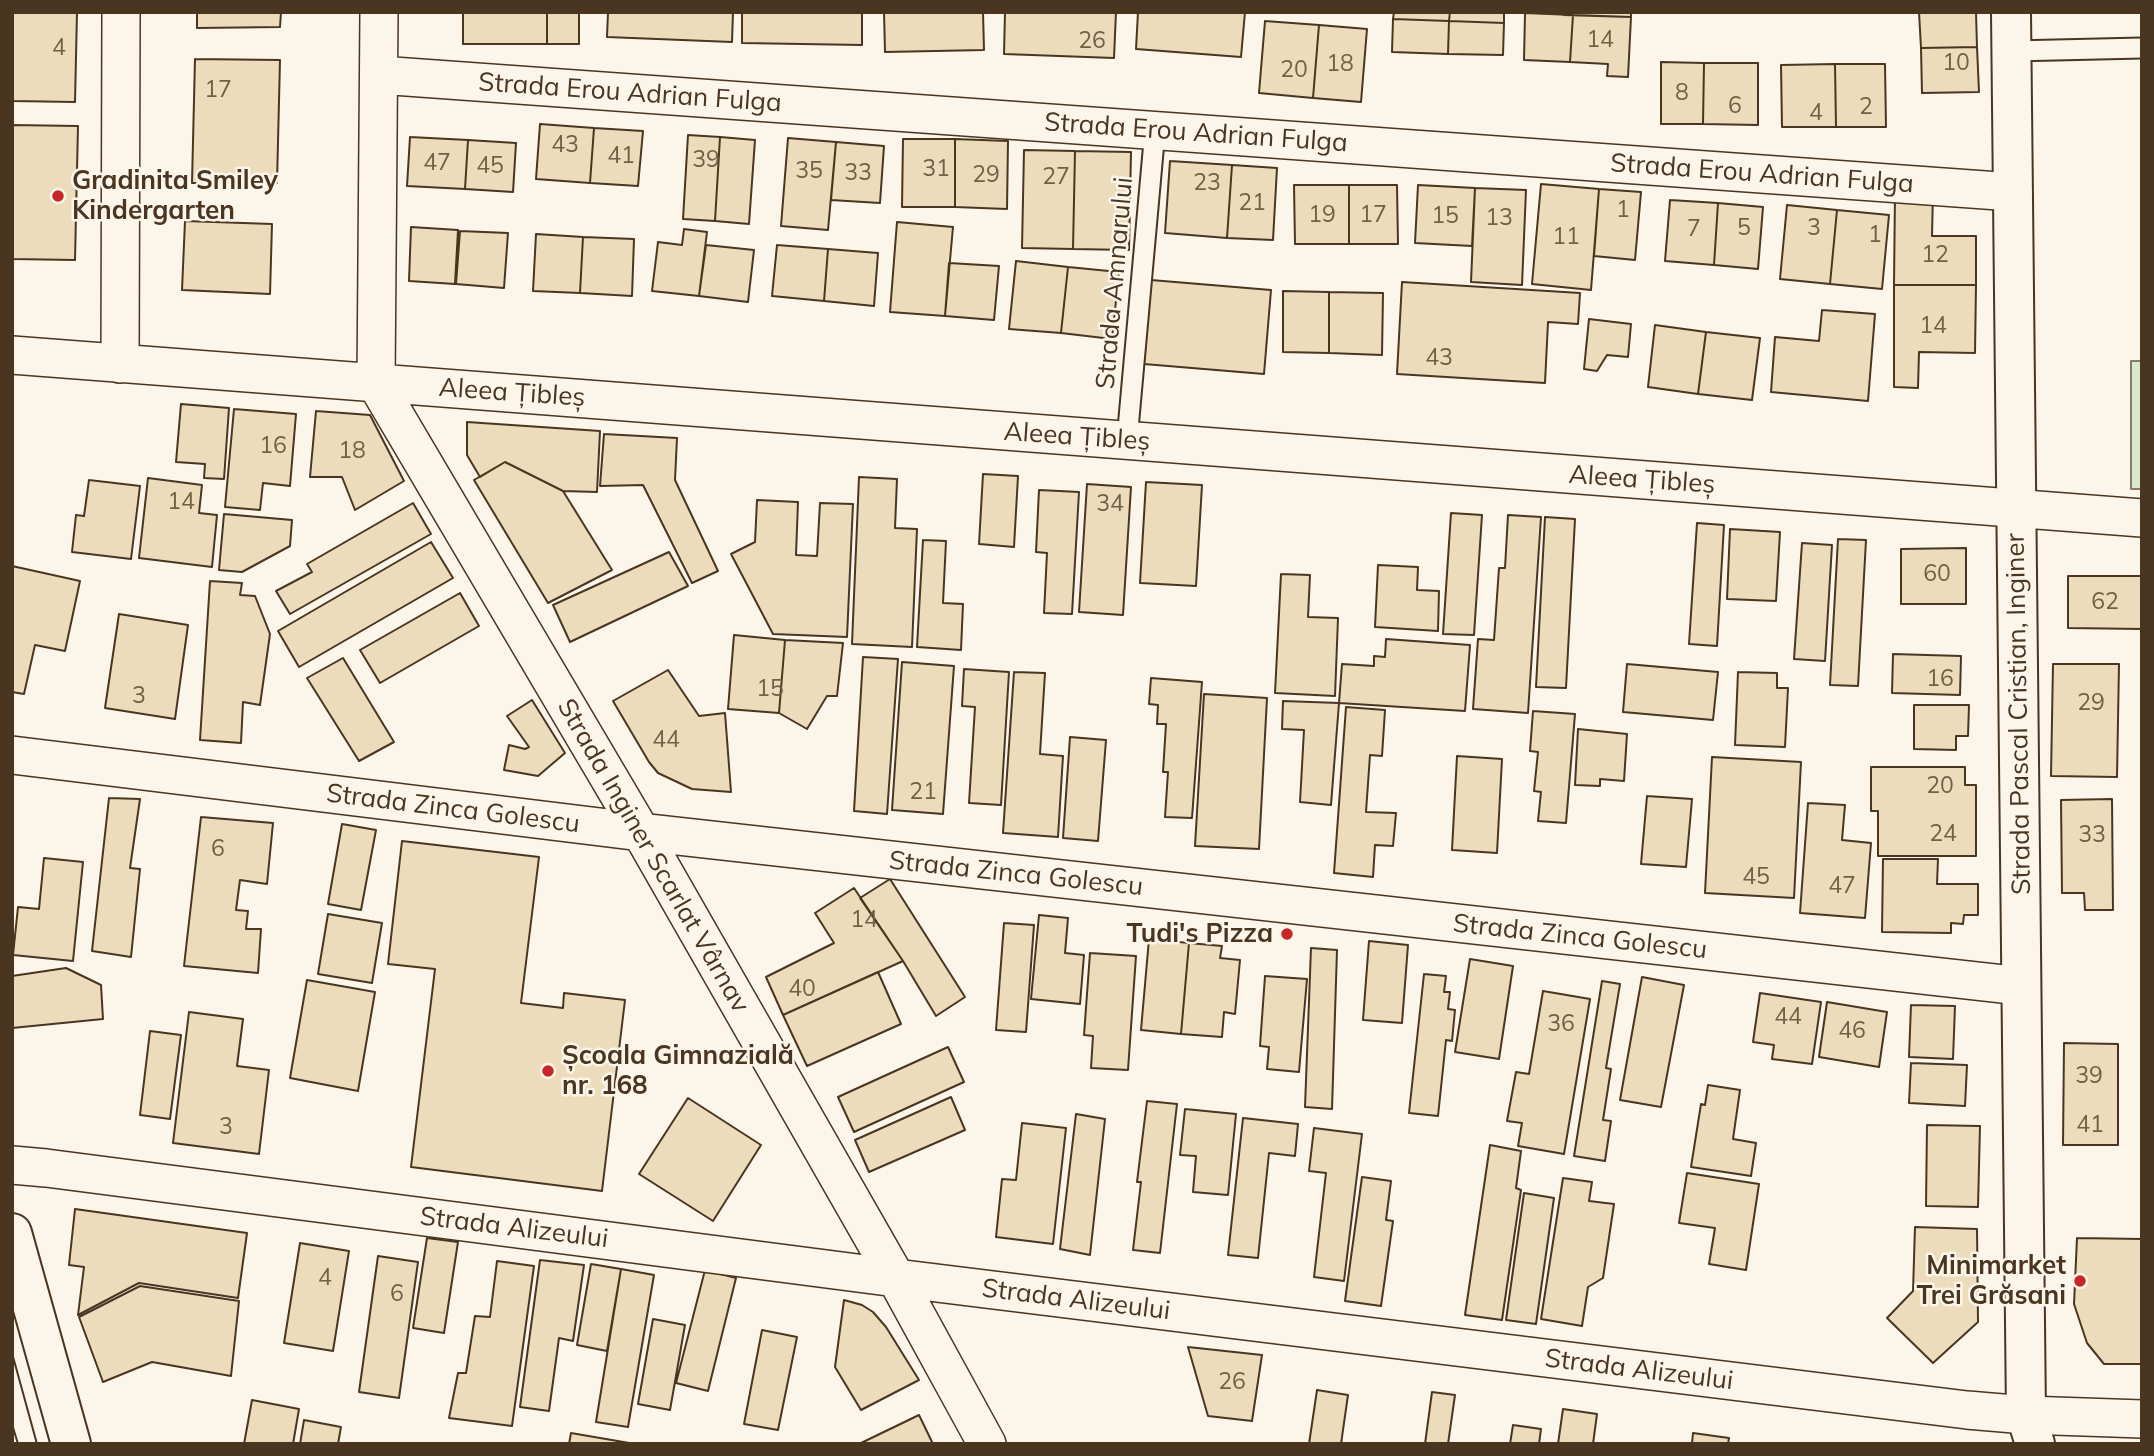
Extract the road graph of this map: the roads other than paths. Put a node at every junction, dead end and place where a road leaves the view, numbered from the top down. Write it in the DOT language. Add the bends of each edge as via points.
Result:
graph roads {
  1 [pos="121,12"];
  2 [pos="379,12"];
  3 [pos="2011,12"];
  4 [pos="2142,48"];
  5 [pos="2012,51"];
  6 [pos="379,75"];
  7 [pos="1155,130"];
  8 [pos="2013,192"];
  9 [pos="12,355"];
  10 [pos="120,364"];
  11 [pos="376,383"];
  12 [pos="1127,440"];
  13 [pos="2017,508"];
  14 [pos="2142,518"];
  15 [pos="12,755"];
  16 [pos="641,832"];
  17 [pos="2021,986"];
  18 [pos="12,1166"];
  19 [pos="12,1233"];
  20 [pos="896,1278"];
  21 [pos="2142,1419"];
  22 [pos="2030,1429"];
  23 [pos="71,1444"];
  24 [pos="987,1444"];
  1 -- 10 [label="street"];
  2 -- 6 [label="street"];
  3 -- 5 [label="street, Strada Pascal Cristian, Inginer"];
  4 -- 5 [label="lane"];
  5 -- 8 [label="street, Strada Pascal Cristian, Inginer"];
  6 -- 7 [label="street, Strada Erou Adrian Fulga"];
  6 -- 11 [label="street"];
  7 -- 8 [label="street, Strada Erou Adrian Fulga"];
  7 -- 12 [label="lane, Strada Amnarului"];
  8 -- 13 [label="street, Strada Pascal Cristian, Inginer"];
  9 -- 10 [label="street, Aleea Țibleș"];
  10 -- 11 [label="street, Aleea Țibleș"];
  11 -- 12 [label="street, Aleea Țibleș"];
  11 -- 16 [label="street, Strada Inginer Scarlat Vârnav"];
  12 -- 13 [label="street, Aleea Țibleș"];
  13 -- 14 [label="street, Aleea Țibleș"];
  13 -- 17 [label="street, Strada Pascal Cristian, Inginer"];
  15 -- 16 [label="street, Strada Zinca Golescu"];
  16 -- 17 [label="street, Strada Zinca Golescu"];
  16 -- 20 [label="street, Strada Inginer Scarlat Vârnav"];
  17 -- 22 [label="street, Strada Pascal Cristian, Inginer"];
  18 -- 20 [label="street, Strada Alizeului"];
  19 -- 23 [label="street"];
  20 -- 22 [label="street, Strada Alizeului" via="1967,1410"];
  20 -- 24 [label="street, Strada Inginer Scarlat Vârnav"];
  21 -- 22 [label="street, Strada Alizeului"];
}
